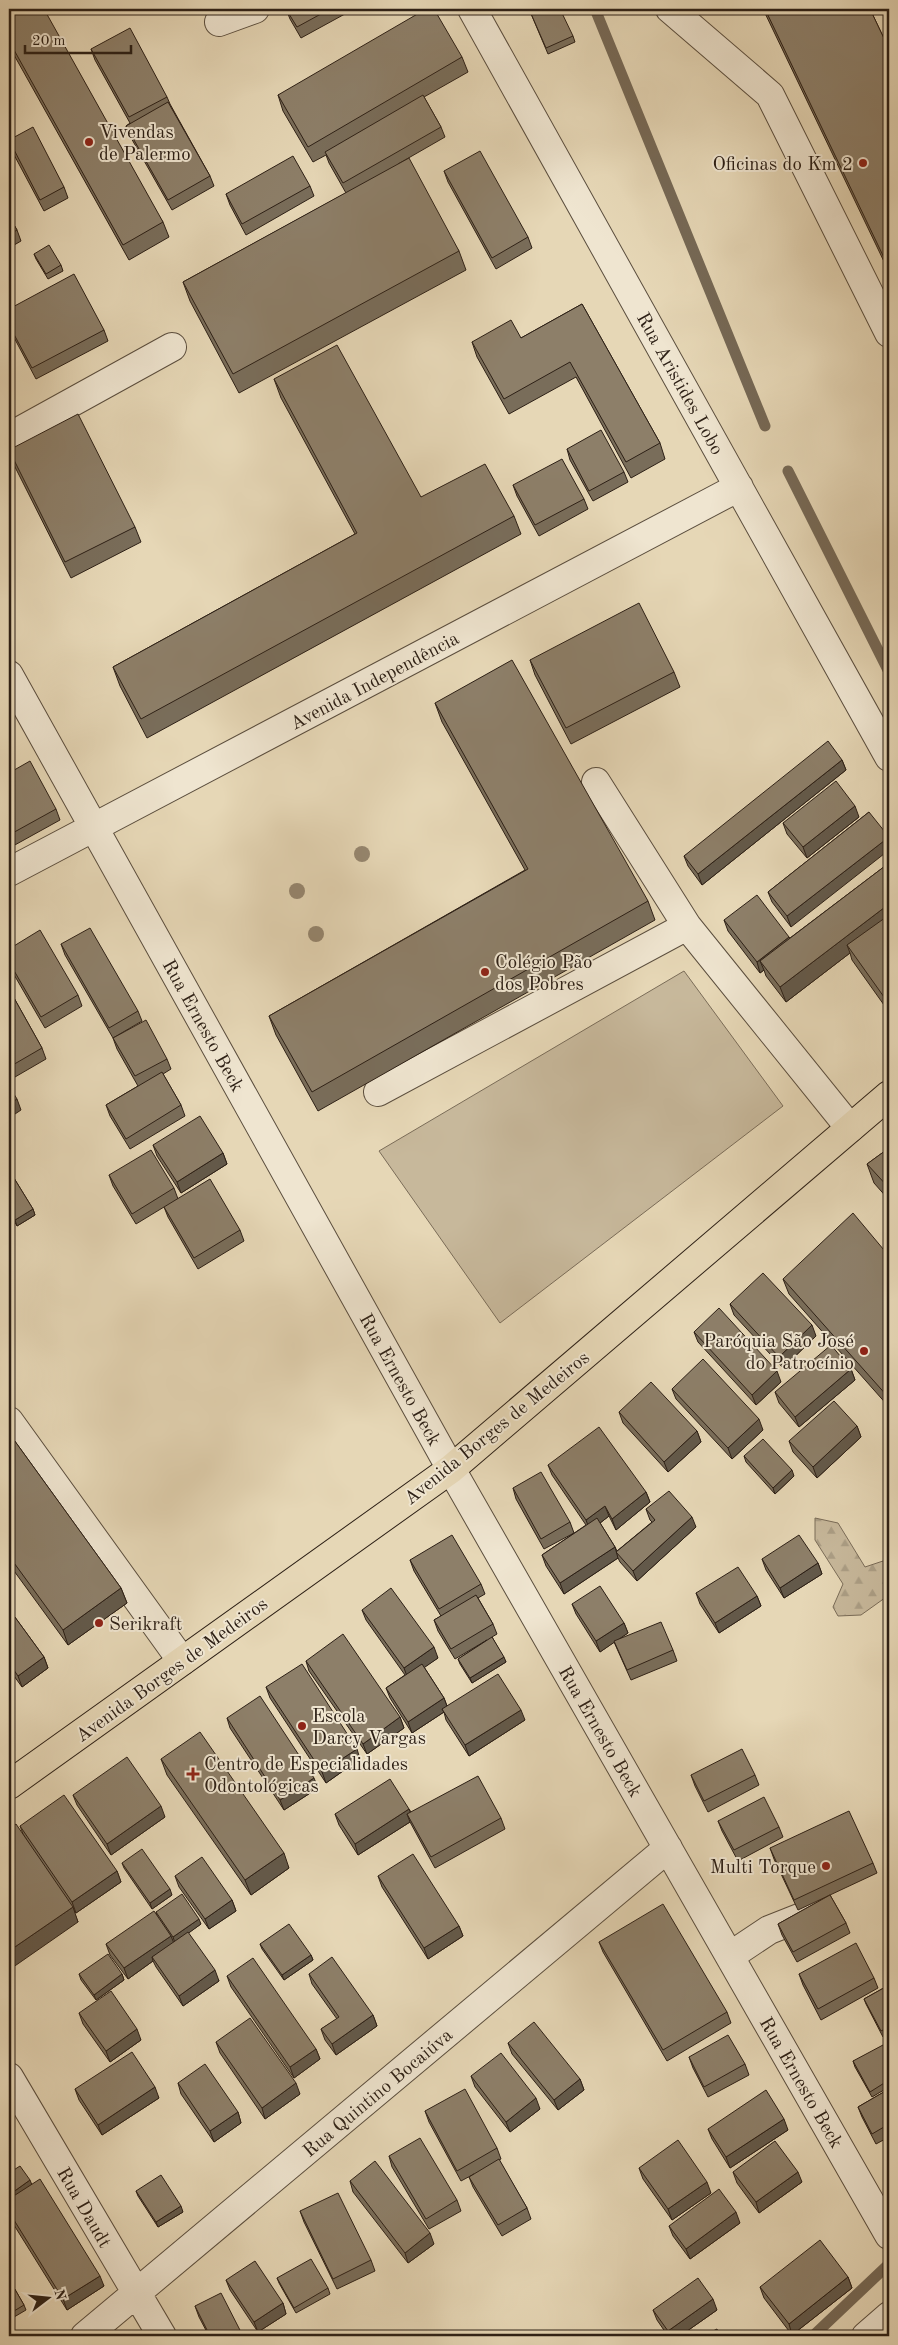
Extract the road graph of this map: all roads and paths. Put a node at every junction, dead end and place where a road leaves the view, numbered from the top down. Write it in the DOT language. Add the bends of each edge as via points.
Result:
graph roads {
  1 [pos="255,9"];
  2 [pos="472,9"];
  3 [pos="670,9"];
  4 [pos="219,22"];
  5 [pos="889,333"];
  6 [pos="172,347"];
  7 [pos="9,437"];
  8 [pos="738,487"];
  9 [pos="9,675"];
  10 [pos="886,744"];
  11 [pos="596,782"];
  12 [pos="94,828"];
  13 [pos="9,872"];
  14 [pos="687,926"];
  15 [pos="378,1092"];
  16 [pos="889,1095"];
  17 [pos="850,1128"];
  18 [pos="9,1421"];
  19 [pos="451,1469"];
  20 [pos="182,1661"];
  21 [pos="9,1785"];
  22 [pos="668,1848"];
  23 [pos="813,1912"];
  24 [pos="730,1956"];
  25 [pos="9,2077"];
  26 [pos="889,2235"];
  27 [pos="136,2294"];
  28 [pos="889,2316"];
  29 [pos="85,2336"];
  30 [pos="162,2336"];
  31 [pos="866,2336"];
  1 -- 4 [label="street"];
  2 -- 8 [label="street, Rua Aristides Lobo"];
  3 -- 5 [label="street" via="770,95"];
  6 -- 7 [label="street"];
  8 -- 10 [label="street, Rua Aristides Lobo"];
  8 -- 12 [label="street, Avenida Independência"];
  9 -- 12 [label="street, Rua Ernesto Beck"];
  11 -- 14 [label="street"];
  12 -- 13 [label="street, Avenida Independência"];
  12 -- 19 [label="street, Rua Ernesto Beck"];
  14 -- 15 [label="street"];
  14 -- 17 [label="street"];
  16 -- 17 [label="main road, Avenida Borges de Medeiros"];
  17 -- 19 [label="main road, Avenida Borges de Medeiros"];
  18 -- 20 [label="street"];
  19 -- 20 [label="main road, Avenida Borges de Medeiros"];
  19 -- 22 [label="street, Rua Ernesto Beck"];
  20 -- 21 [label="main road, Avenida Borges de Medeiros"];
  22 -- 24 [label="street, Rua Ernesto Beck"];
  22 -- 27 [label="street, Rua Quintino Bocaiúva"];
  23 -- 24 [label="street" via="768,1930"];
  24 -- 26 [label="street, Rua Ernesto Beck"];
  25 -- 27 [label="street, Rua Daudt"];
  27 -- 29 [label="street, Rua Quintino Bocaiúva"];
  27 -- 30 [label="street, Rua Daudt"];
  28 -- 31 [label="street"];
}
